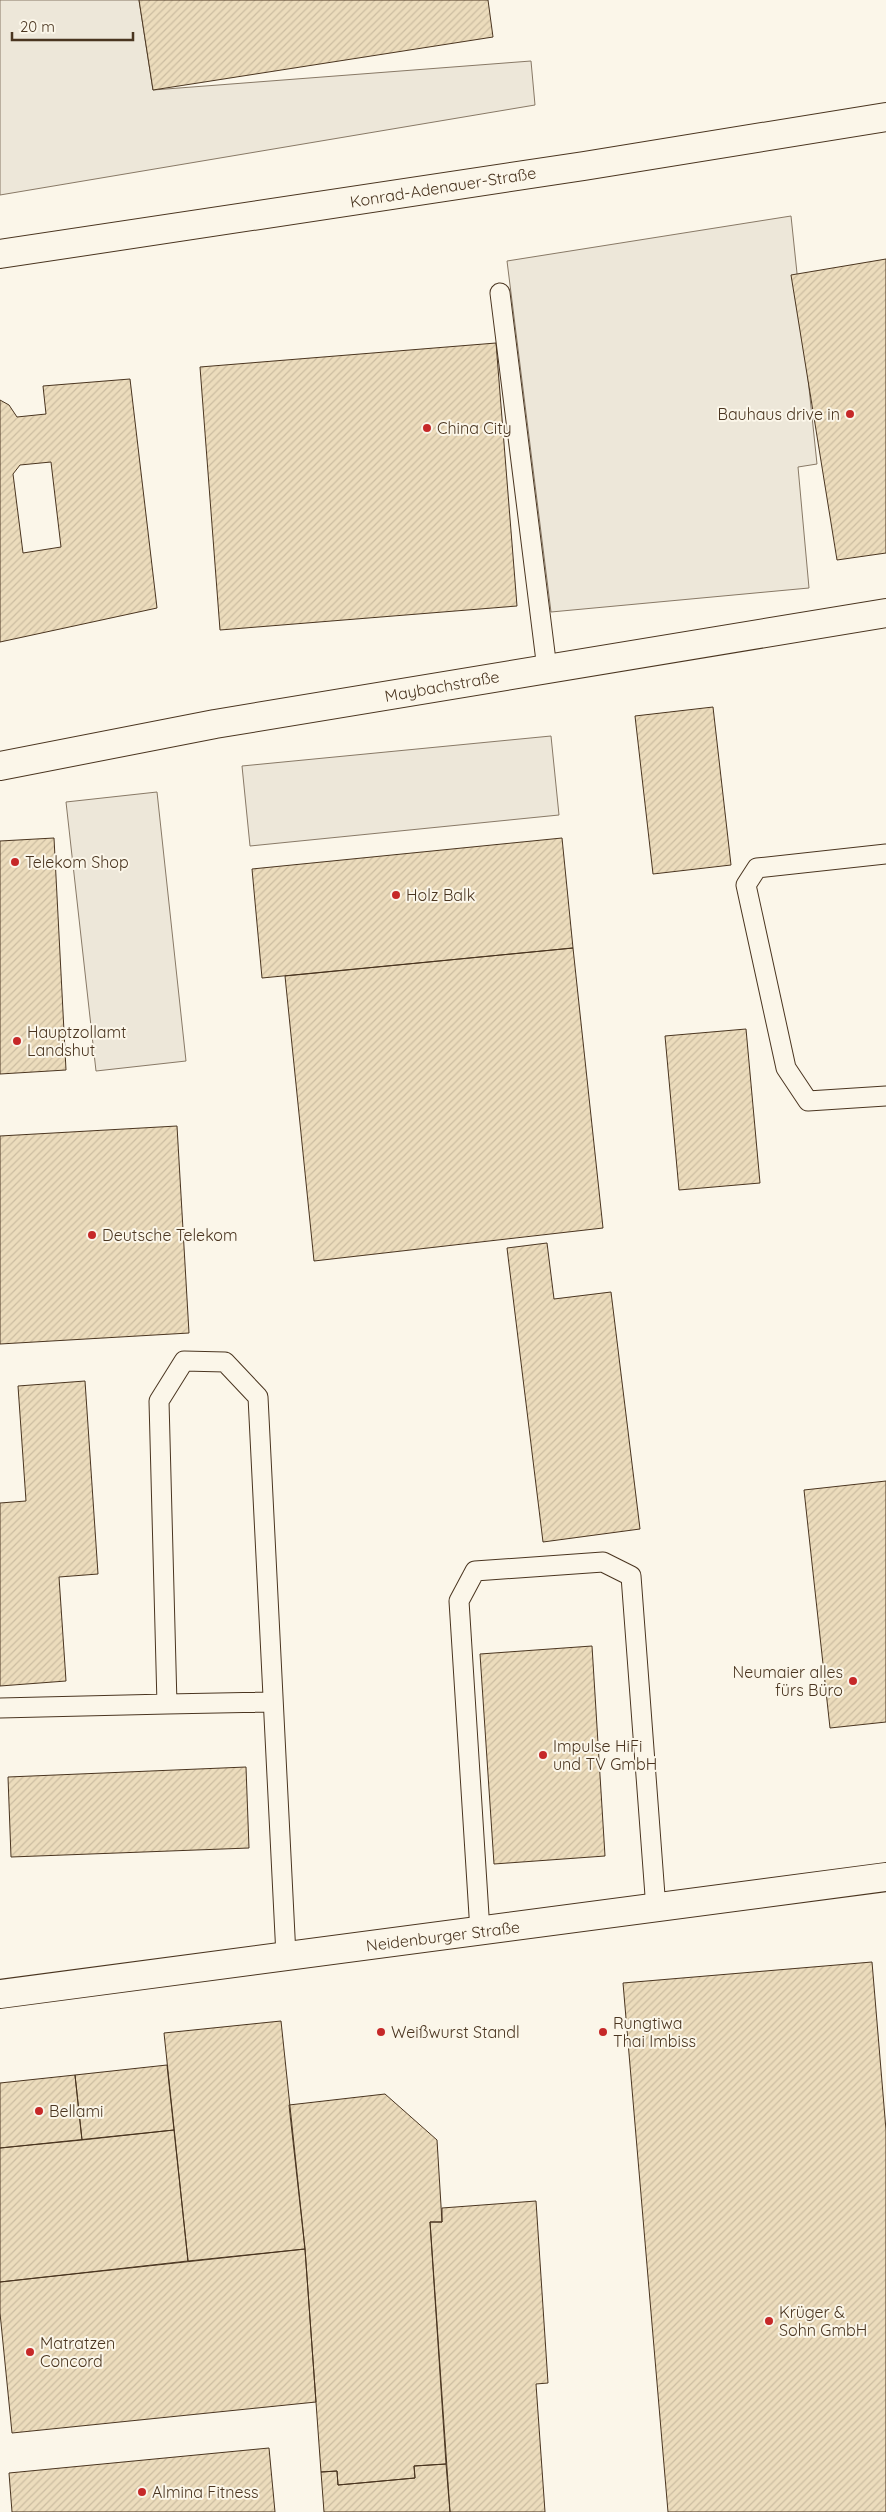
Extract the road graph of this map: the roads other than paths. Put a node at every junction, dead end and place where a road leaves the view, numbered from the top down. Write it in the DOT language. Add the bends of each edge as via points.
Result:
graph roads {
  1 [pos="886,118"];
  2 [pos="0,254"];
  3 [pos="500,293"];
  4 [pos="886,613"];
  5 [pos="547,669"];
  6 [pos="0,766"];
  7 [pos="886,854"];
  8 [pos="886,1096"];
  9 [pos="273,1702"];
  10 [pos="167,1704"];
  11 [pos="0,1708"];
  12 [pos="886,1877"];
  13 [pos="656,1909"];
  14 [pos="480,1931"];
  15 [pos="286,1956"];
  16 [pos="0,1994"];
  1 -- 2 [label="street, Konrad-Adenauer-Straße"];
  3 -- 5 [label="lane"];
  4 -- 5 [label="street, Maybachstraße"];
  5 -- 6 [label="street, Maybachstraße" via="215,724"];
  7 -- 8 [label="lane" via="757,868 746,885 786,1068 808,1101"];
  9 -- 10 [label="lane"];
  9 -- 10 [label="lane" via="258,1397 225,1362 184,1361 159,1401"];
  9 -- 15 [label="lane"];
  10 -- 11 [label="lane"];
  12 -- 13 [label="street, Neidenburger Straße"];
  13 -- 14 [label="street, Neidenburger Straße"];
  13 -- 14 [label="lane" via="631,1576 603,1562 474,1571 459,1600"];
  14 -- 15 [label="street, Neidenburger Straße"];
  15 -- 16 [label="street, Neidenburger Straße"];
}
